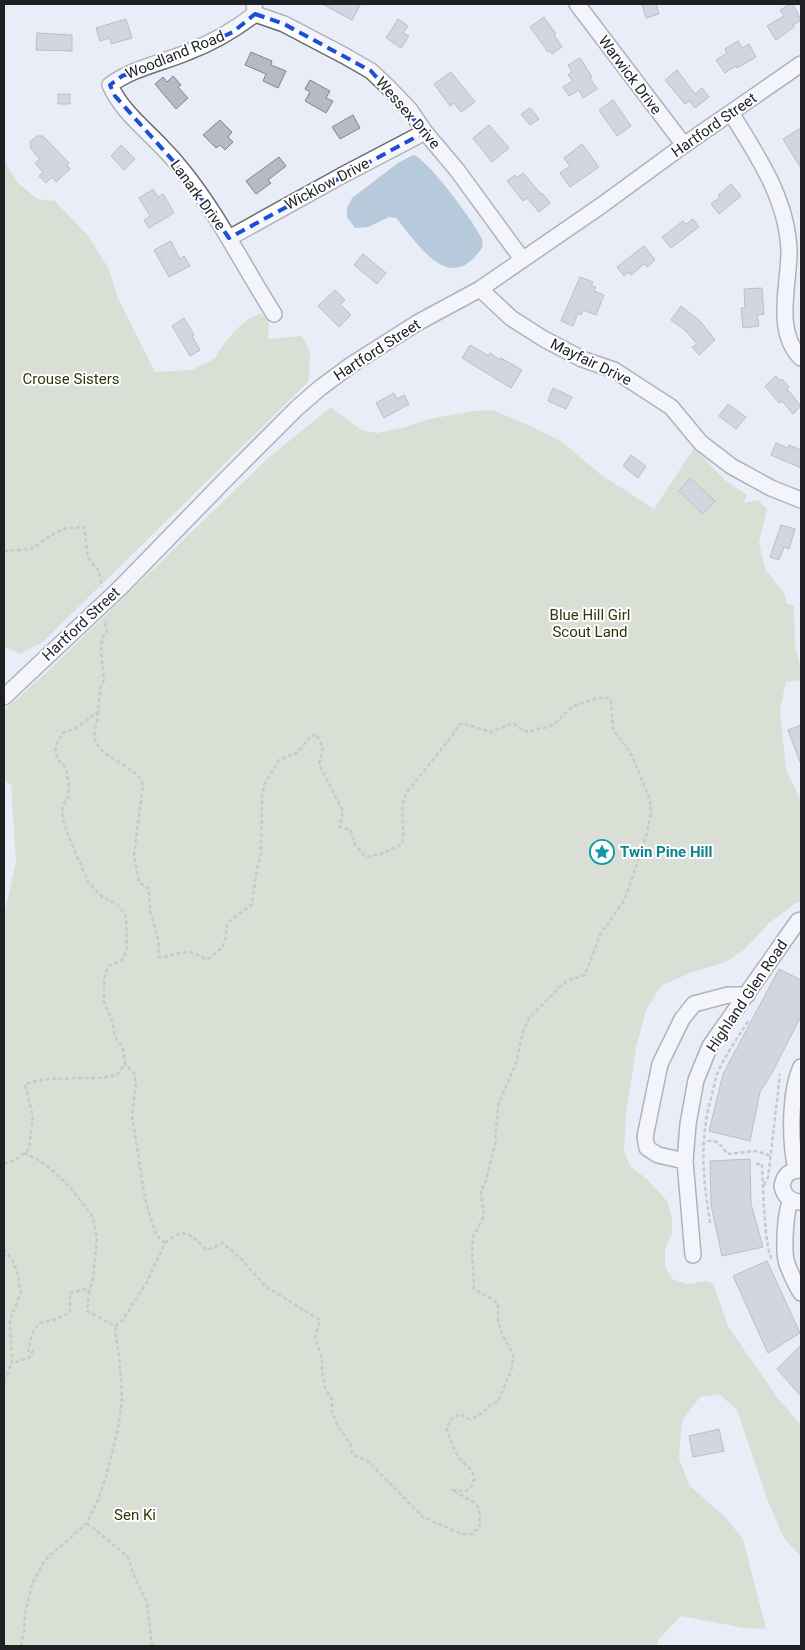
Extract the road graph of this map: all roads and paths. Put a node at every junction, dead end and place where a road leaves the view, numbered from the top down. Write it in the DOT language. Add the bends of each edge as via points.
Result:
graph roads {
  1 [pos="578,4"];
  2 [pos="255,9"];
  3 [pos="801,64"];
  4 [pos="110,85"];
  5 [pos="731,113"];
  6 [pos="425,132"];
  7 [pos="684,145"];
  8 [pos="229,238"];
  9 [pos="522,259"];
  10 [pos="480,289"];
  11 [pos="274,314"];
  12 [pos="801,358"];
  13 [pos="801,500"];
  14 [pos="4,551"];
  15 [pos="104,604"];
  16 [pos="5,694"];
  17 [pos="98,712"];
  18 [pos="801,920"];
  19 [pos="747,995"];
  20 [pos="749,1020"];
  21 [pos="126,1064"];
  22 [pos="801,1067"];
  23 [pos="780,1074"];
  24 [pos="702,1145"];
  25 [pos="24,1152"];
  26 [pos="770,1156"];
  27 [pos="685,1162"];
  28 [pos="4,1164"];
  29 [pos="798,1170"];
  30 [pos="772,1184"];
  31 [pos="796,1201"];
  32 [pos="710,1223"];
  33 [pos="165,1243"];
  34 [pos="4,1249"];
  35 [pos="693,1255"];
  36 [pos="89,1293"];
  37 [pos="801,1293"];
  38 [pos="115,1326"];
  39 [pos="12,1363"];
  40 [pos="4,1380"];
  41 [pos="87,1522"];
  42 [pos="21,1646"];
  43 [pos="152,1646"];
  1 -- 7 [label="street, Warwick Drive"];
  2 -- 4 [label="street, Woodland Road" via="232,32 189,52 122,76"];
  2 -- 6 [label="street, Wessex Drive" via="371,71 410,110"];
  3 -- 5 [label="street, Hartford Street"];
  4 -- 8 [label="street, Lanark Drive" via="123,107 184,173"];
  5 -- 7 [label="street, Hartford Street"];
  5 -- 12 [label="street" via="764,167 786,226 789,251 787,323 789,338"];
  6 -- 8 [label="street, Wicklow Drive"];
  6 -- 9 [label="street, Wessex Drive"];
  7 -- 9 [label="street, Hartford Street"];
  8 -- 11 [label="street, Lanark Drive"];
  9 -- 10 [label="street, Hartford Street"];
  10 -- 13 [label="street, Mayfair Drive" via="511,318 544,339 582,359 614,370 671,407 701,443 731,466"];
  10 -- 15 [label="street, Hartford Street" via="417,323 320,388"];
  14 -- 15 [label="path" via="31,549 66,528 84,527 88,558 99,570"];
  15 -- 16 [label="street, Hartford Street"];
  15 -- 17 [label="path" via="107,630 102,639 104,680"];
  17 -- 21 [label="path" via="63,733 55,747 56,758 66,768 69,784 68,797 62,807 70,840 89,883 102,897 118,904 126,916 127,950 122,960 108,966 104,979 104,1001"];
  17 -- 33 [label="path" via="95,739 99,746 139,775 142,784 134,855 139,882 149,890 159,958 185,951 208,959 223,948 227,923 252,904 255,894 262,848 264,785 280,760 298,752 316,734 323,747 319,764 343,811 340,827 351,830 355,845 366,857 384,854 402,844 402,800 459,724 491,732 513,723 528,732 549,727 573,706 606,698 611,700 613,730 633,758 650,800 649,826 625,899 600,935 585,975 567,980 529,1018 516,1063 498,1105 494,1144 481,1190 484,1216 473,1237 472,1255 474,1289 498,1304 502,1334 513,1354 512,1368 498,1402 476,1417 469,1419 461,1414 453,1417 446,1428 460,1459 472,1471 474,1479 466,1491 452,1490 476,1503 479,1509 480,1526 472,1534 462,1534 423,1517 368,1461 353,1455 350,1444 337,1426 332,1400 325,1387 322,1359 315,1337 320,1320 265,1286 223,1244 207,1250 185,1233 176,1234"];
  18 -- 19 [label="street, Highland Glen Road"];
  19 -- 27 [label="street, Highland Glen Road" via="710,1046 696,1080"];
  19 -- 27 [label="street" via="728,994 694,1004 682,1019 660,1064 645,1137 648,1148 658,1155"];
  20 -- 24 [label="path" via="718,1074"];
  21 -- 25 [label="path" via="117,1076 51,1078 25,1084 33,1117 29,1149"];
  21 -- 33 [label="path" via="134,1073 136,1084 132,1116 145,1199 156,1235"];
  22 -- 29 [label="street" via="793,1105 792,1134"];
  23 -- 26 [label="path"];
  24 -- 26 [label="path" via="714,1140 727,1154 756,1151"];
  24 -- 32 [label="path"];
  25 -- 28 [label="path" via="16,1160"];
  25 -- 36 [label="path" via="70,1186 93,1217 97,1238"];
  26 -- 30 [label="path" via="764,1185"];
  27 -- 35 [label="street, Highland Glen Road"];
  29 -- 31 [label="street" via="786,1176 782,1186 783,1192"];
  31 -- 37 [label="street" via="787,1207 787,1262"];
  33 -- 38 [label="path" via="147,1282 122,1321"];
  34 -- 39 [label="path" via="17,1272 21,1292 10,1320"];
  36 -- 38 [label="path" via="87,1311"];
  36 -- 39 [label="path" via="86,1289 70,1293 70,1314 40,1323 32,1331 28,1351 33,1351 30,1358"];
  38 -- 41 [label="path" via="122,1401 106,1476"];
  39 -- 40 [label="path"];
  41 -- 42 [label="path" via="45,1560 32,1584"];
  41 -- 43 [label="path" via="128,1557 146,1603"];
}
